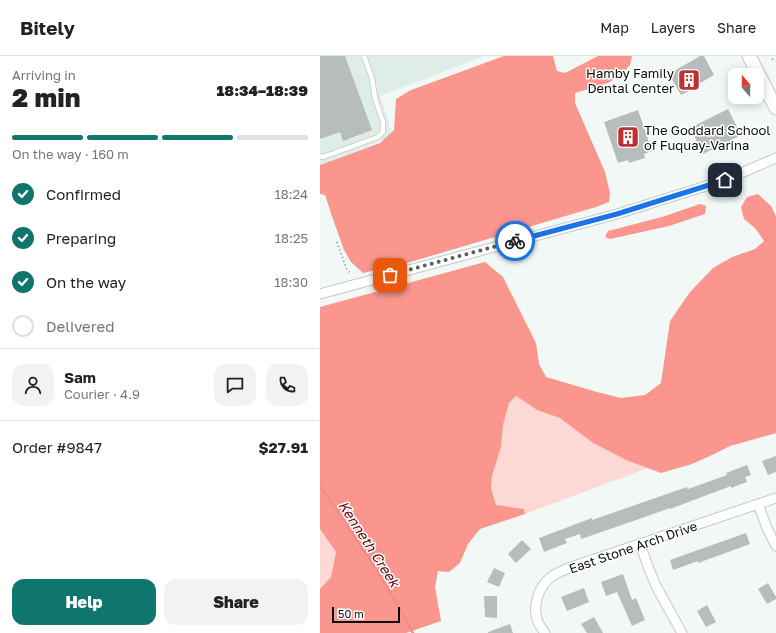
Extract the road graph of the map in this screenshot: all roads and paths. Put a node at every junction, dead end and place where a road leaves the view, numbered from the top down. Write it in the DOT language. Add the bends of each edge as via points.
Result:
graph roads {
  1 [pos="364,56"];
  2 [pos="749,56"];
  3 [pos="772,59"];
  4 [pos="776,60"];
  5 [pos="776,108"];
  6 [pos="320,156"];
  7 [pos="776,158"];
  8 [pos="338,242"];
  9 [pos="350,273"];
  10 [pos="320,294"];
  11 [pos="776,498"];
  12 [pos="758,504"];
  13 [pos="640,544"];
  14 [pos="776,546"];
  15 [pos="545,633"];
  16 [pos="682,633"];
  1 -- 6 [label="lane" via="372,78 383,132 378,137"];
  2 -- 5 [label="street"];
  3 -- 4 [label="path"];
  7 -- 10 [label="street" via="725,180 617,214"];
  8 -- 9 [label="path"];
  11 -- 12 [label="street, East Stone Arch Drive"];
  12 -- 13 [label="street, East Stone Arch Drive"];
  12 -- 14 [label="street"];
  13 -- 15 [label="street, East Stone Arch Drive" via="574,566 550,577 538,594 536,603 539,624"];
  13 -- 16 [label="street" via="656,586"];
}
